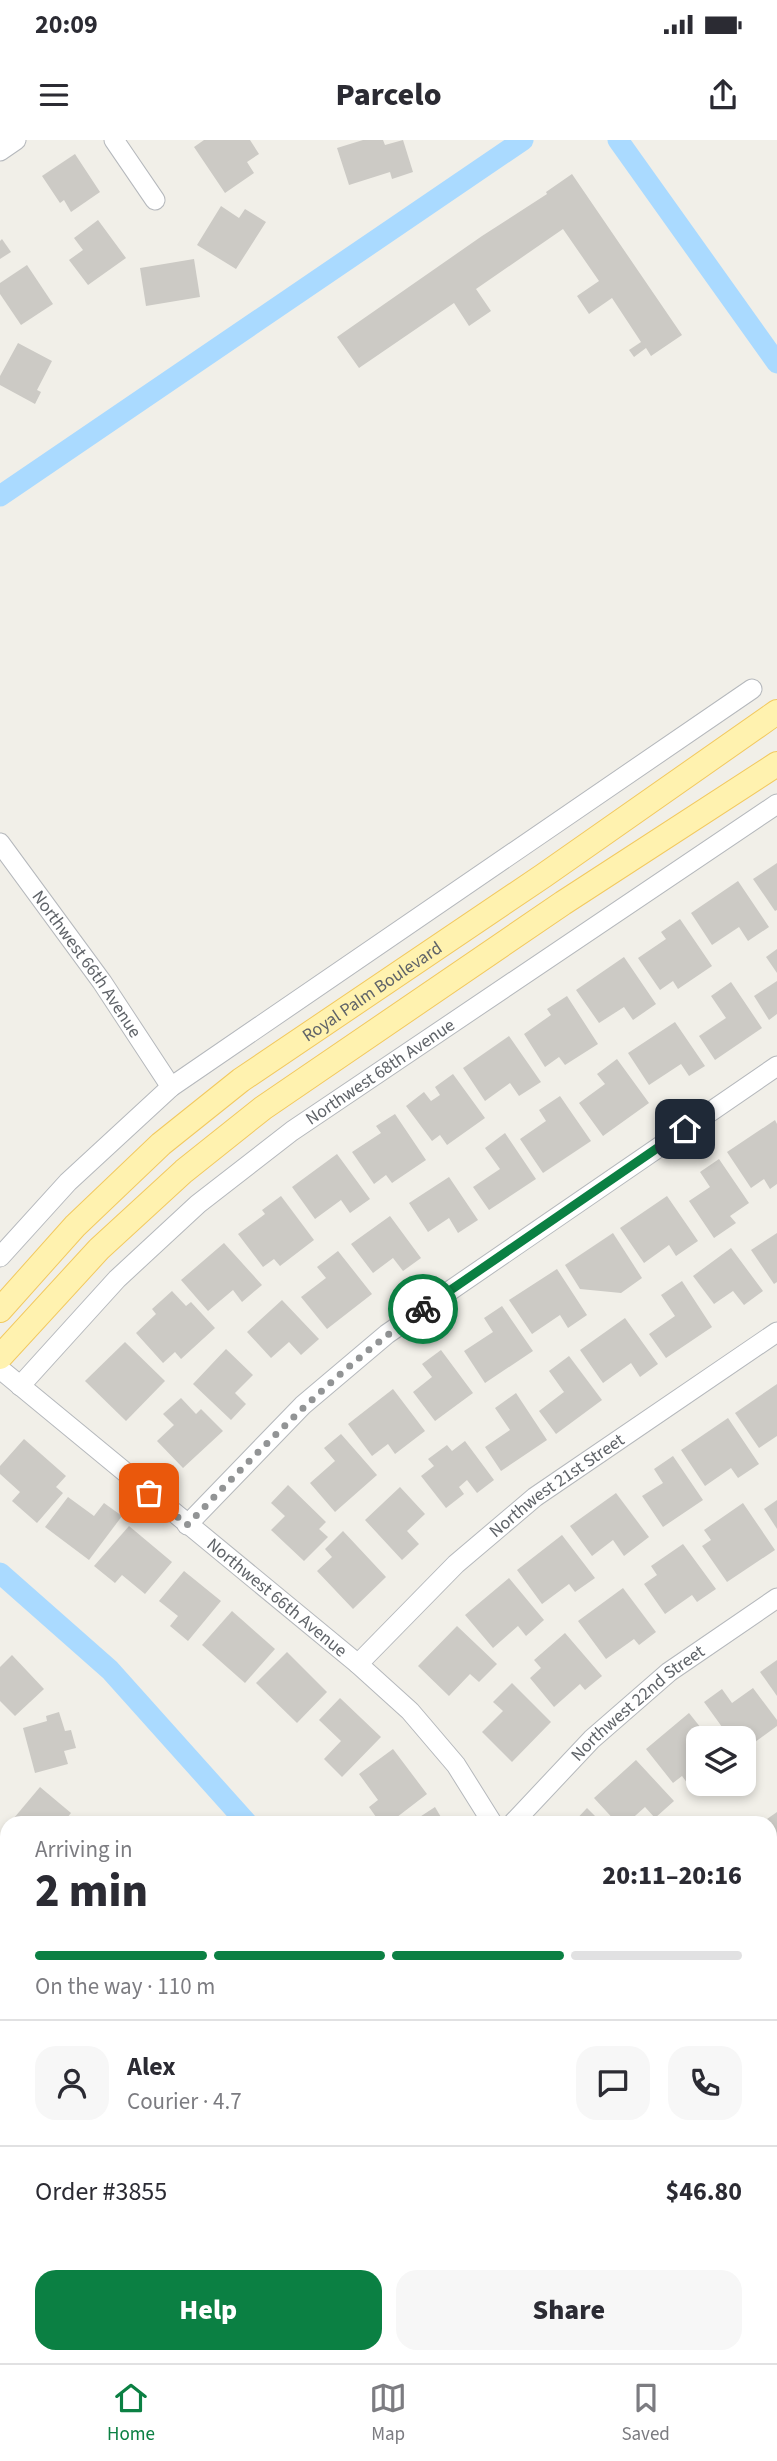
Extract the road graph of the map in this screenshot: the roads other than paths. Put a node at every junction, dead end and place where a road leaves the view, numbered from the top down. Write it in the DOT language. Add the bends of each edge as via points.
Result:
graph roads {
  1 [pos="16,140"];
  2 [pos="114,140"];
  3 [pos="0,151"];
  4 [pos="155,200"];
  5 [pos="752,689"];
  6 [pos="777,712"];
  7 [pos="777,764"];
  8 [pos="777,804"];
  9 [pos="0,843"];
  10 [pos="777,1066"];
  11 [pos="171,1087"];
  12 [pos="0,1257"];
  13 [pos="0,1310"];
  14 [pos="777,1332"];
  15 [pos="0,1357"];
  16 [pos="0,1369"];
  17 [pos="20,1386"];
  18 [pos="187,1525"];
  19 [pos="777,1598"];
  20 [pos="358,1664"];
  21 [pos="488,1816"];
  22 [pos="520,1816"];
  1 -- 3 [label="street"];
  2 -- 4 [label="street"];
  5 -- 11 [label="street"];
  6 -- 13 [label="main road, Royal Palm Boulevard" via="241,1080 161,1144 75,1226"];
  7 -- 15 [label="main road, Royal Palm Boulevard" via="563,903 263,1108 184,1171 99,1249"];
  8 -- 17 [label="street, Northwest 68th Avenue" via="292,1131 198,1204 127,1270"];
  9 -- 11 [label="street, Northwest 66th Avenue" via="102,982"];
  10 -- 18 [label="street" via="387,1334 303,1405"];
  11 -- 12 [label="street" via="68,1182"];
  14 -- 20 [label="street, Northwest 21st Street" via="535,1497 456,1564"];
  16 -- 17 [label="street, Northwest 66th Avenue"];
  17 -- 18 [label="street, Northwest 66th Avenue"];
  18 -- 20 [label="street, Northwest 66th Avenue"];
  19 -- 22 [label="street, Northwest 22nd Street" via="669,1672 592,1739"];
  20 -- 21 [label="street, Northwest 66th Avenue" via="410,1711 456,1765"];
}
